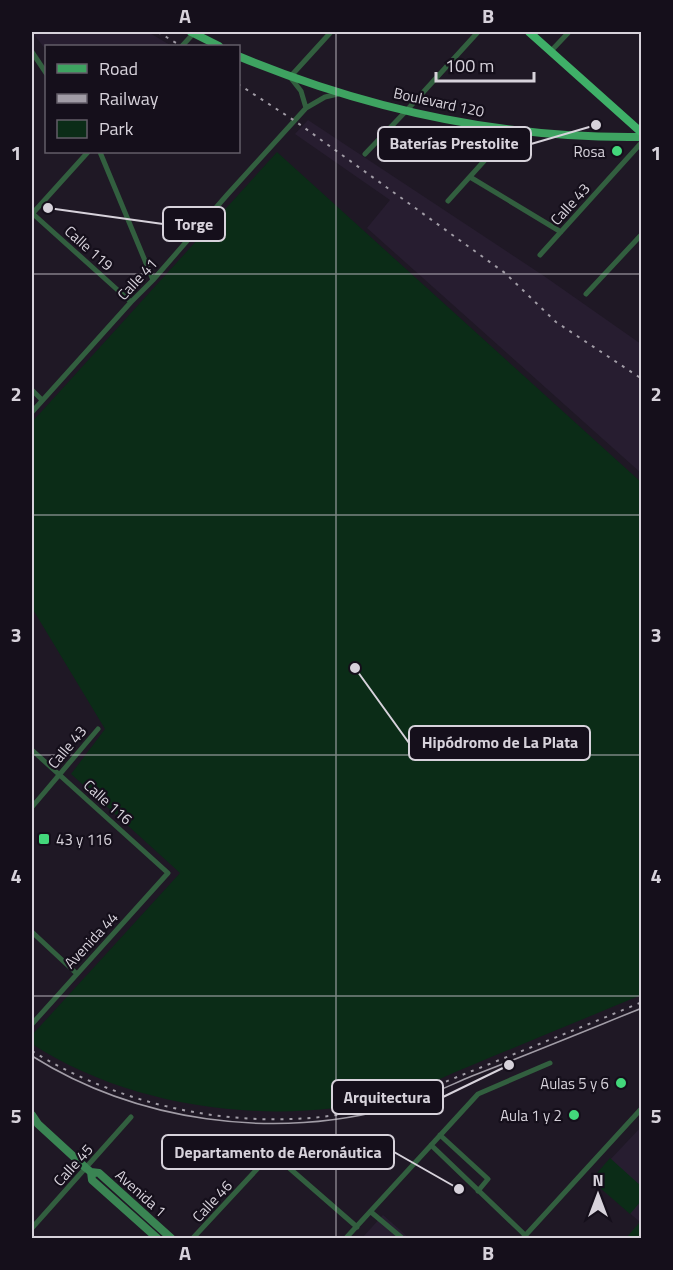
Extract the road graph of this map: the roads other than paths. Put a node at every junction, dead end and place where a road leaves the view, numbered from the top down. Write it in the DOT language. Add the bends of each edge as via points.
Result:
graph roads {
  1 [pos="194,32"];
  2 [pos="331,32"];
  3 [pos="478,32"];
  4 [pos="529,32"];
  5 [pos="569,32"];
  6 [pos="183,45"];
  7 [pos="217,45"];
  8 [pos="551,51"];
  9 [pos="32,52"];
  10 [pos="240,57"];
  11 [pos="45,72"];
  12 [pos="290,77"];
  13 [pos="342,93"];
  14 [pos="306,108"];
  15 [pos="407,110"];
  16 [pos="512,130"];
  17 [pos="642,135"];
  18 [pos="642,142"];
  19 [pos="87,153"];
  20 [pos="100,153"];
  21 [pos="365,154"];
  22 [pos="470,177"];
  23 [pos="448,201"];
  24 [pos="32,213"];
  25 [pos="561,232"];
  26 [pos="642,234"];
  27 [pos="540,255"];
  28 [pos="153,280"];
  29 [pos="586,294"];
  30 [pos="131,302"];
  31 [pos="32,390"];
  32 [pos="42,400"];
  33 [pos="32,412"];
  34 [pos="98,729"];
  35 [pos="32,750"];
  36 [pos="59,775"];
  37 [pos="32,807"];
  38 [pos="168,873"];
  39 [pos="32,932"];
  40 [pos="76,973"];
  41 [pos="32,1024"];
  42 [pos="550,1064"];
  43 [pos="642,1108"];
  44 [pos="32,1115"];
  45 [pos="131,1117"];
  46 [pos="34,1122"];
  47 [pos="440,1135"];
  48 [pos="431,1146"];
  49 [pos="88,1170"];
  50 [pos="478,1191"];
  51 [pos="371,1212"];
  52 [pos="357,1227"];
  53 [pos="32,1228"];
  54 [pos="525,1237"];
  55 [pos="157,1239"];
  56 [pos="171,1239"];
  57 [pos="194,1239"];
  58 [pos="346,1239"];
  59 [pos="402,1239"];
  1 -- 6 [label="street"];
  1 -- 7 [label="main road"];
  2 -- 12 [label="street"];
  3 -- 15 [label="street"];
  4 -- 8 [label="highway"];
  5 -- 8 [label="street"];
  8 -- 17 [label="highway"];
  9 -- 11 [label="street"];
  10 -- 12 [label="main road, Boulevard 120"];
  12 -- 13 [label="main road, Boulevard 120"];
  12 -- 14 [label="street" via="301,91"];
  13 -- 14 [label="street, Calle 41"];
  13 -- 15 [label="main road, Boulevard 120"];
  14 -- 28 [label="street, Calle 41"];
  15 -- 16 [label="main road, Boulevard 120"];
  15 -- 21 [label="street"];
  16 -- 17 [label="main road, Boulevard 120"];
  16 -- 22 [label="street"];
  18 -- 25 [label="street, Calle 43"];
  19 -- 24 [label="street"];
  20 -- 28 [label="street"];
  22 -- 23 [label="street"];
  22 -- 25 [label="street"];
  24 -- 30 [label="street, Calle 119"];
  25 -- 27 [label="street, Calle 43"];
  26 -- 29 [label="street"];
  28 -- 30 [label="street, Calle 41"];
  30 -- 32 [label="street, Calle 41"];
  31 -- 32 [label="street"];
  32 -- 33 [label="street, Calle 41"];
  34 -- 36 [label="street, Calle 43"];
  35 -- 36 [label="street, Calle 116"];
  36 -- 37 [label="street, Calle 43"];
  36 -- 38 [label="street, Calle 116"];
  38 -- 40 [label="street, Avenida 44"];
  39 -- 40 [label="street"];
  40 -- 41 [label="street, Avenida 44"];
  42 -- 47 [label="street" via="478,1094"];
  43 -- 54 [label="street"];
  44 -- 46 [label="main road, Avenida 1"];
  45 -- 49 [label="street, Calle 45"];
  46 -- 49 [label="main road, Avenida 1"];
  47 -- 48 [label="street"];
  47 -- 50 [label="street" via="488,1179"];
  48 -- 50 [label="street"];
  48 -- 51 [label="street"];
  49 -- 53 [label="street, Calle 45"];
  49 -- 55 [label="main road, Avenida 1" via="92,1180"];
  49 -- 56 [label="main road, Avenida 1" via="99,1173"];
  50 -- 54 [label="street"];
  51 -- 52 [label="street"];
  51 -- 59 [label="street"];
  52 -- 57 [label="street, Calle 46" via="272,1153"];
  52 -- 58 [label="street"];
}
